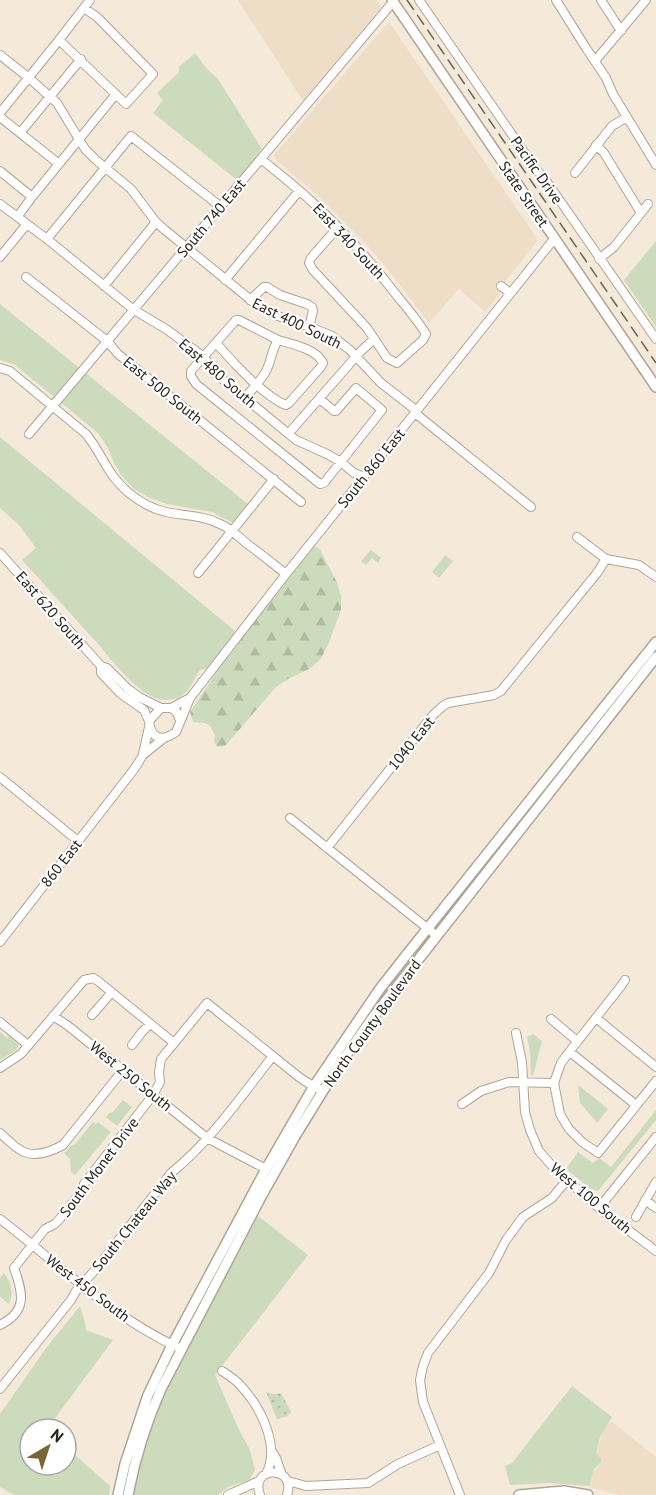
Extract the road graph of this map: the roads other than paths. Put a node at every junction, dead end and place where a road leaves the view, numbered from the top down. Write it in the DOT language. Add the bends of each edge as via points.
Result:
graph roads {
  1 [pos="90,0"];
  2 [pos="419,0"];
  3 [pos="556,0"];
  4 [pos="601,0"];
  5 [pos="646,0"];
  6 [pos="392,1"];
  7 [pos="84,8"];
  8 [pos="621,31"];
  9 [pos="60,40"];
  10 [pos="0,55"];
  11 [pos="81,59"];
  12 [pos="596,62"];
  13 [pos="29,78"];
  14 [pos="116,94"];
  15 [pos="51,97"];
  16 [pos="0,115"];
  17 [pos="627,117"];
  18 [pos="20,133"];
  19 [pos="79,138"];
  20 [pos="596,145"];
  21 [pos="261,159"];
  22 [pos="59,164"];
  23 [pos="656,165"];
  24 [pos="105,168"];
  25 [pos="0,171"];
  26 [pos="575,173"];
  27 [pos="299,191"];
  28 [pos="32,197"];
  29 [pos="0,204"];
  30 [pos="648,204"];
  31 [pos="221,207"];
  32 [pos="641,213"];
  33 [pos="18,216"];
  34 [pos="156,222"];
  35 [pos="27,224"];
  36 [pos="338,227"];
  37 [pos="47,239"];
  38 [pos="554,239"];
  39 [pos="187,248"];
  40 [pos="0,257"];
  41 [pos="599,259"];
  42 [pos="26,277"];
  43 [pos="225,280"];
  44 [pos="104,286"];
  45 [pos="501,286"];
  46 [pos="510,293"];
  47 [pos="250,300"];
  48 [pos="134,310"];
  49 [pos="309,327"];
  50 [pos="374,339"];
  51 [pos="656,339"];
  52 [pos="278,340"];
  53 [pos="107,341"];
  54 [pos="216,343"];
  55 [pos="204,357"];
  56 [pos="356,357"];
  57 [pos="0,368"];
  58 [pos="256,384"];
  59 [pos="656,387"];
  60 [pos="245,398"];
  61 [pos="320,399"];
  62 [pos="53,406"];
  63 [pos="416,412"];
  64 [pos="289,433"];
  65 [pos="29,434"];
  66 [pos="341,462"];
  67 [pos="364,477"];
  68 [pos="274,479"];
  69 [pos="301,501"];
  70 [pos="531,507"];
  71 [pos="232,531"];
  72 [pos="577,537"];
  73 [pos="0,553"];
  74 [pos="606,559"];
  75 [pos="198,573"];
  76 [pos="286,574"];
  77 [pos="656,577"];
  78 [pos="656,642"];
  79 [pos="656,657"];
  80 [pos="101,666"];
  81 [pos="190,698"];
  82 [pos="161,708"];
  83 [pos="171,708"];
  84 [pos="180,720"];
  85 [pos="149,724"];
  86 [pos="164,738"];
  87 [pos="143,755"];
  88 [pos="0,777"];
  89 [pos="290,818"];
  90 [pos="78,841"];
  91 [pos="327,848"];
  92 [pos="425,932"];
  93 [pos="437,936"];
  94 [pos="0,942"];
  95 [pos="625,980"];
  96 [pos="112,992"];
  97 [pos="92,1015"];
  98 [pos="53,1016"];
  99 [pos="596,1018"];
  100 [pos="550,1019"];
  101 [pos="0,1022"];
  102 [pos="150,1024"];
  103 [pos="516,1033"];
  104 [pos="174,1043"];
  105 [pos="28,1045"];
  106 [pos="132,1045"];
  107 [pos="573,1047"];
  108 [pos="273,1056"];
  109 [pos="656,1067"];
  110 [pos="0,1068"];
  111 [pos="123,1070"];
  112 [pos="656,1081"];
  113 [pos="523,1082"];
  114 [pos="554,1083"];
  115 [pos="318,1089"];
  116 [pos="153,1095"];
  117 [pos="462,1104"];
  118 [pos="636,1106"];
  119 [pos="0,1133"];
  120 [pos="656,1137"];
  121 [pos="207,1138"];
  122 [pos="266,1169"];
  123 [pos="567,1180"];
  124 [pos="656,1182"];
  125 [pos="645,1200"];
  126 [pos="599,1208"];
  127 [pos="656,1208"];
  128 [pos="636,1216"];
  129 [pos="0,1219"];
  130 [pos="33,1245"];
  131 [pos="656,1251"];
  132 [pos="82,1284"];
  133 [pos="0,1325"];
  134 [pos="177,1347"];
  135 [pos="222,1371"];
  136 [pos="0,1389"];
  137 [pos="440,1445"];
  138 [pos="272,1450"];
  139 [pos="266,1474"];
  140 [pos="285,1478"];
  141 [pos="260,1481"];
  142 [pos="306,1486"];
  143 [pos="242,1489"];
  144 [pos="260,1494"];
  145 [pos="118,1495"];
  146 [pos="128,1495"];
  147 [pos="228,1495"];
  148 [pos="288,1495"];
  149 [pos="460,1495"];
  150 [pos="519,1495"];
  151 [pos="588,1495"];
  1 -- 7 [label="street"];
  2 -- 41 [label="street, Pacific Drive"];
  3 -- 12 [label="street"];
  4 -- 8 [label="street"];
  5 -- 8 [label="street"];
  6 -- 21 [label="street, South 740 East"];
  6 -- 38 [label="main road, State Street"];
  7 -- 9 [label="street"];
  7 -- 14 [label="street" via="153,74 126,104"];
  8 -- 12 [label="street"];
  9 -- 11 [label="street"];
  9 -- 13 [label="street"];
  10 -- 13 [label="street, East 400 South"];
  11 -- 14 [label="street"];
  11 -- 15 [label="street"];
  12 -- 17 [label="street"];
  13 -- 15 [label="street, East 400 South"];
  13 -- 16 [label="street"];
  14 -- 19 [label="street"];
  15 -- 18 [label="street"];
  15 -- 19 [label="street, East 400 South"];
  16 -- 18 [label="street"];
  17 -- 20 [label="street" via="612,126"];
  17 -- 23 [label="street"];
  18 -- 22 [label="street"];
  19 -- 22 [label="street"];
  19 -- 24 [label="street, East 400 South"];
  20 -- 26 [label="street"];
  20 -- 32 [label="street"];
  21 -- 27 [label="street, East 340 South"];
  21 -- 31 [label="street, South 740 East"];
  22 -- 28 [label="street"];
  24 -- 31 [label="street" via="131,136"];
  24 -- 34 [label="street, East 400 South" via="131,189"];
  24 -- 37 [label="street"];
  25 -- 28 [label="street"];
  27 -- 36 [label="street, East 340 South"];
  27 -- 43 [label="street"];
  28 -- 33 [label="street"];
  29 -- 33 [label="street, East 480 South"];
  30 -- 32 [label="street"];
  31 -- 39 [label="street, South 740 East"];
  32 -- 41 [label="street"];
  33 -- 35 [label="street, East 480 South"];
  34 -- 39 [label="street, East 400 South"];
  34 -- 44 [label="street"];
  35 -- 37 [label="street, East 480 South"];
  35 -- 40 [label="street"];
  36 -- 50 [label="street" via="309,263"];
  36 -- 50 [label="street, East 340 South" via="426,334 397,363 387,358"];
  37 -- 44 [label="street, East 480 South"];
  38 -- 46 [label="street, South 860 East"];
  38 -- 59 [label="main road, State Street"];
  39 -- 43 [label="street, East 400 South"];
  39 -- 48 [label="street, South 740 East"];
  41 -- 51 [label="street, Pacific Drive"];
  42 -- 53 [label="street, East 500 South"];
  43 -- 47 [label="street, East 400 South"];
  44 -- 48 [label="street, East 480 South"];
  45 -- 46 [label="street"];
  46 -- 63 [label="street, South 860 East"];
  47 -- 49 [label="street, East 400 South" via="275,315"];
  47 -- 49 [label="street" via="264,286 308,304 313,311"];
  48 -- 53 [label="street, South 740 East"];
  48 -- 55 [label="street, East 480 South"];
  49 -- 56 [label="street, East 400 South" via="332,336"];
  50 -- 56 [label="street"];
  52 -- 54 [label="street" via="239,320"];
  52 -- 58 [label="street" via="267,370"];
  52 -- 58 [label="street" via="315,354 322,363 286,405"];
  53 -- 62 [label="street, South 740 East"];
  53 -- 68 [label="street, East 500 South" via="118,354"];
  54 -- 55 [label="street"];
  54 -- 58 [label="street"];
  55 -- 60 [label="street, East 480 South" via="216,374"];
  55 -- 66 [label="street" via="190,371 196,384 320,484"];
  56 -- 61 [label="street"];
  56 -- 63 [label="street, East 400 South"];
  57 -- 62 [label="street" via="10,371"];
  58 -- 60 [label="street"];
  60 -- 64 [label="street, East 480 South"];
  61 -- 64 [label="street"];
  61 -- 66 [label="street" via="336,411 356,388 382,410"];
  62 -- 65 [label="street, South 740 East"];
  62 -- 71 [label="street" via="86,434 108,470 130,494 165,512 204,518"];
  63 -- 67 [label="street, South 860 East"];
  63 -- 70 [label="street, East 400 South"];
  64 -- 66 [label="street, East 480 South"];
  66 -- 67 [label="street, East 480 South"];
  67 -- 76 [label="street, South 860 East"];
  68 -- 69 [label="street, East 500 South"];
  68 -- 71 [label="street"];
  71 -- 75 [label="street"];
  71 -- 76 [label="street"];
  72 -- 74 [label="street"];
  73 -- 80 [label="street, East 620 South"];
  74 -- 77 [label="street" via="639,565"];
  74 -- 91 [label="street, 1040 East" via="501,691 448,703 433,715"];
  76 -- 81 [label="street, South 860 East"];
  78 -- 92 [label="main road, North County Boulevard"];
  79 -- 93 [label="main road, North County Boulevard"];
  80 -- 82 [label="street, East 620 South" via="139,697"];
  80 -- 85 [label="street, East 620 South" via="101,673 121,694 143,709"];
  81 -- 83 [label="street, South 860 East"];
  81 -- 84 [label="street, South 860 East"];
  82 -- 83 [label="street"];
  82 -- 85 [label="street"];
  83 -- 84 [label="street"];
  84 -- 86 [label="street" via="176,732"];
  85 -- 86 [label="street" via="154,735"];
  85 -- 87 [label="street"];
  86 -- 87 [label="street"];
  87 -- 90 [label="street, 860 East"];
  88 -- 90 [label="street"];
  89 -- 91 [label="street"];
  90 -- 94 [label="street, 860 East"];
  91 -- 92 [label="street"];
  92 -- 93 [label="street"];
  92 -- 115 [label="main road, North County Boulevard" via="379,990"];
  93 -- 115 [label="main road, North County Boulevard"];
  95 -- 99 [label="street"];
  96 -- 97 [label="street"];
  96 -- 98 [label="street" via="93,978 84,980"];
  96 -- 102 [label="street"];
  98 -- 105 [label="street"];
  98 -- 111 [label="street, West 250 South"];
  99 -- 107 [label="street"];
  99 -- 109 [label="street"];
  100 -- 107 [label="street"];
  101 -- 105 [label="street"];
  102 -- 104 [label="street"];
  102 -- 106 [label="street"];
  103 -- 113 [label="street, West 100 South"];
  104 -- 108 [label="street, South Monet Drive" via="207,1003"];
  104 -- 116 [label="street, South Monet Drive" via="161,1059 160,1082"];
  105 -- 110 [label="street"];
  107 -- 114 [label="street" via="561,1063"];
  107 -- 118 [label="street"];
  108 -- 115 [label="street"];
  108 -- 121 [label="street, South Chateau Way"];
  111 -- 116 [label="street, West 250 South"];
  111 -- 119 [label="street" via="63,1145 52,1151 24,1152"];
  112 -- 118 [label="street"];
  113 -- 114 [label="street"];
  113 -- 117 [label="street" via="481,1091"];
  113 -- 123 [label="street, West 100 South" via="525,1112 539,1151"];
  114 -- 118 [label="street" via="560,1114 569,1129 598,1153"];
  115 -- 122 [label="main road, North County Boulevard"];
  115 -- 134 [label="main road, North County Boulevard"];
  116 -- 121 [label="street, West 250 South"];
  116 -- 130 [label="street, South Monet Drive" via="65,1213"];
  120 -- 126 [label="street"];
  121 -- 122 [label="street, West 250 South"];
  121 -- 132 [label="street, South Chateau Way" via="171,1173"];
  122 -- 134 [label="main road, North County Boulevard"];
  123 -- 126 [label="street, West 100 South"];
  123 -- 137 [label="street" via="552,1197 523,1217 423,1366 423,1402"];
  124 -- 125 [label="street"];
  125 -- 127 [label="street"];
  125 -- 128 [label="street"];
  126 -- 131 [label="street, West 100 South"];
  129 -- 130 [label="street, West 450 South"];
  130 -- 132 [label="street, West 450 South"];
  130 -- 133 [label="street, South Monet Drive" via="14,1268 22,1292 20,1306"];
  132 -- 134 [label="street, West 450 South" via="154,1336"];
  132 -- 136 [label="street, South Chateau Way"];
  134 -- 145 [label="main road, North County Boulevard" via="148,1395 124,1464"];
  134 -- 146 [label="main road, North County Boulevard" via="147,1424"];
  135 -- 138 [label="street" via="240,1384 250,1398 267,1429"];
  137 -- 142 [label="street" via="368,1483"];
  137 -- 149 [label="street"];
  138 -- 139 [label="street"];
  138 -- 140 [label="street"];
  139 -- 140 [label="street" via="272,1472"];
  139 -- 141 [label="street"];
  140 -- 142 [label="street"];
  140 -- 148 [label="street"];
  141 -- 143 [label="street"];
  141 -- 144 [label="street"];
  142 -- 148 [label="street"];
  143 -- 144 [label="street"];
  143 -- 147 [label="street"];
  150 -- 151 [label="main road" via="564,1491"];
}
